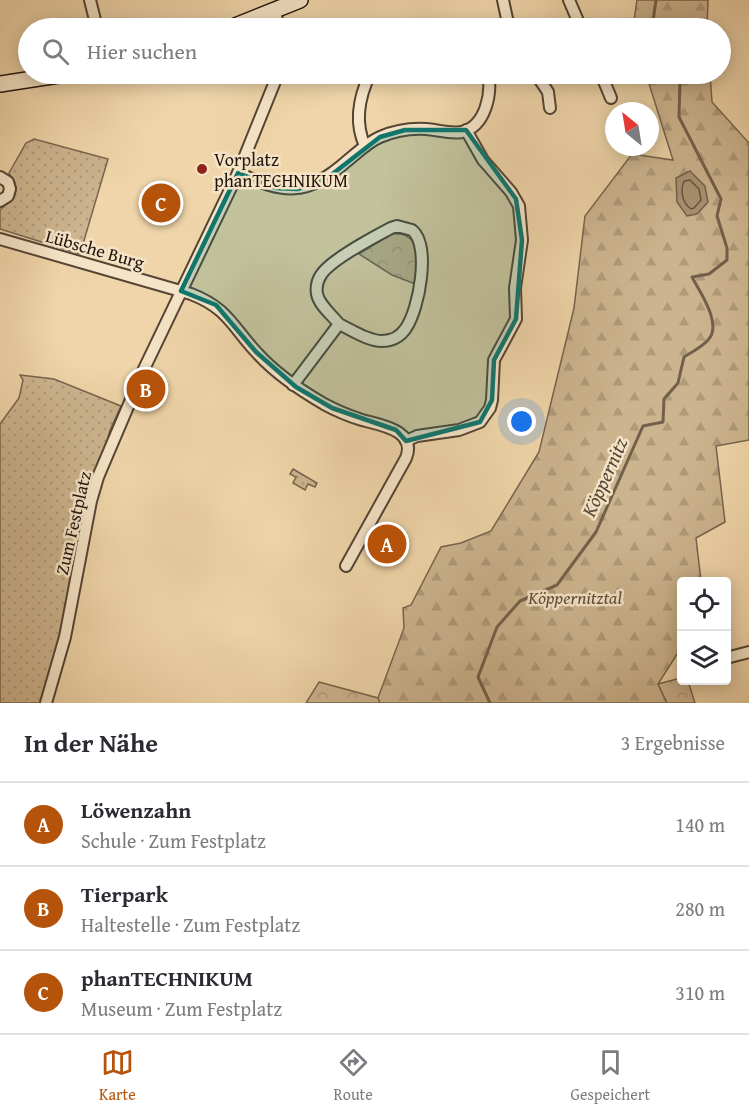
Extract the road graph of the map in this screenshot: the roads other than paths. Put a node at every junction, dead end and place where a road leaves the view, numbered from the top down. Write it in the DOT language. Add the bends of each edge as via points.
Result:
graph roads {
  1 [pos="90,0"];
  2 [pos="300,0"];
  3 [pos="503,0"];
  4 [pos="569,0"];
  5 [pos="274,11"];
  6 [pos="94,18"];
  7 [pos="256,18"];
  8 [pos="276,18"];
  9 [pos="507,18"];
  10 [pos="577,18"];
  11 [pos="18,81"];
  12 [pos="0,84"];
  13 [pos="274,84"];
  14 [pos="366,84"];
  15 [pos="489,84"];
  16 [pos="543,84"];
  17 [pos="605,84"];
  18 [pos="611,98"];
  19 [pos="550,108"];
  20 [pos="466,130"];
  21 [pos="365,146"];
  22 [pos="238,173"];
  23 [pos="0,177"];
  24 [pos="0,201"];
  25 [pos="0,239"];
  26 [pos="181,291"];
  27 [pos="339,324"];
  28 [pos="293,385"];
  29 [pos="406,441"];
  30 [pos="346,566"];
  31 [pos="749,652"];
  32 [pos="731,657"];
  33 [pos="46,703"];
  1 -- 6 [label="street"];
  2 -- 5 [label="street"];
  3 -- 9 [label="street"];
  4 -- 10 [label="street"];
  5 -- 7 [label="street"];
  5 -- 8 [label="street"];
  11 -- 12 [label="street"];
  13 -- 22 [label="street, Zum Festplatz"];
  14 -- 21 [label="street" via="359,113"];
  15 -- 20 [label="street" via="484,111"];
  16 -- 19 [label="street"];
  17 -- 18 [label="street"];
  20 -- 21 [label="street" via="405,130"];
  20 -- 29 [label="street" via="483,160 519,206 522,240 516,319 494,360 492,400 480,422"];
  21 -- 22 [label="street" via="326,179 298,189 276,188"];
  22 -- 26 [label="street, Zum Festplatz"];
  23 -- 24 [label="street" via="10,189"];
  25 -- 26 [label="street, Lübsche Burg"];
  26 -- 28 [label="street" via="222,310 256,352"];
  26 -- 33 [label="street, Zum Festplatz" via="98,477 65,636"];
  27 -- 27 [label="street" via="374,340 401,335 420,289 421,243 412,230 391,228 321,275 317,296"];
  27 -- 28 [label="street"];
  28 -- 29 [label="street" via="332,408 396,430"];
  29 -- 30 [label="street" via="406,458"];
  31 -- 32 [label="street"];
}
